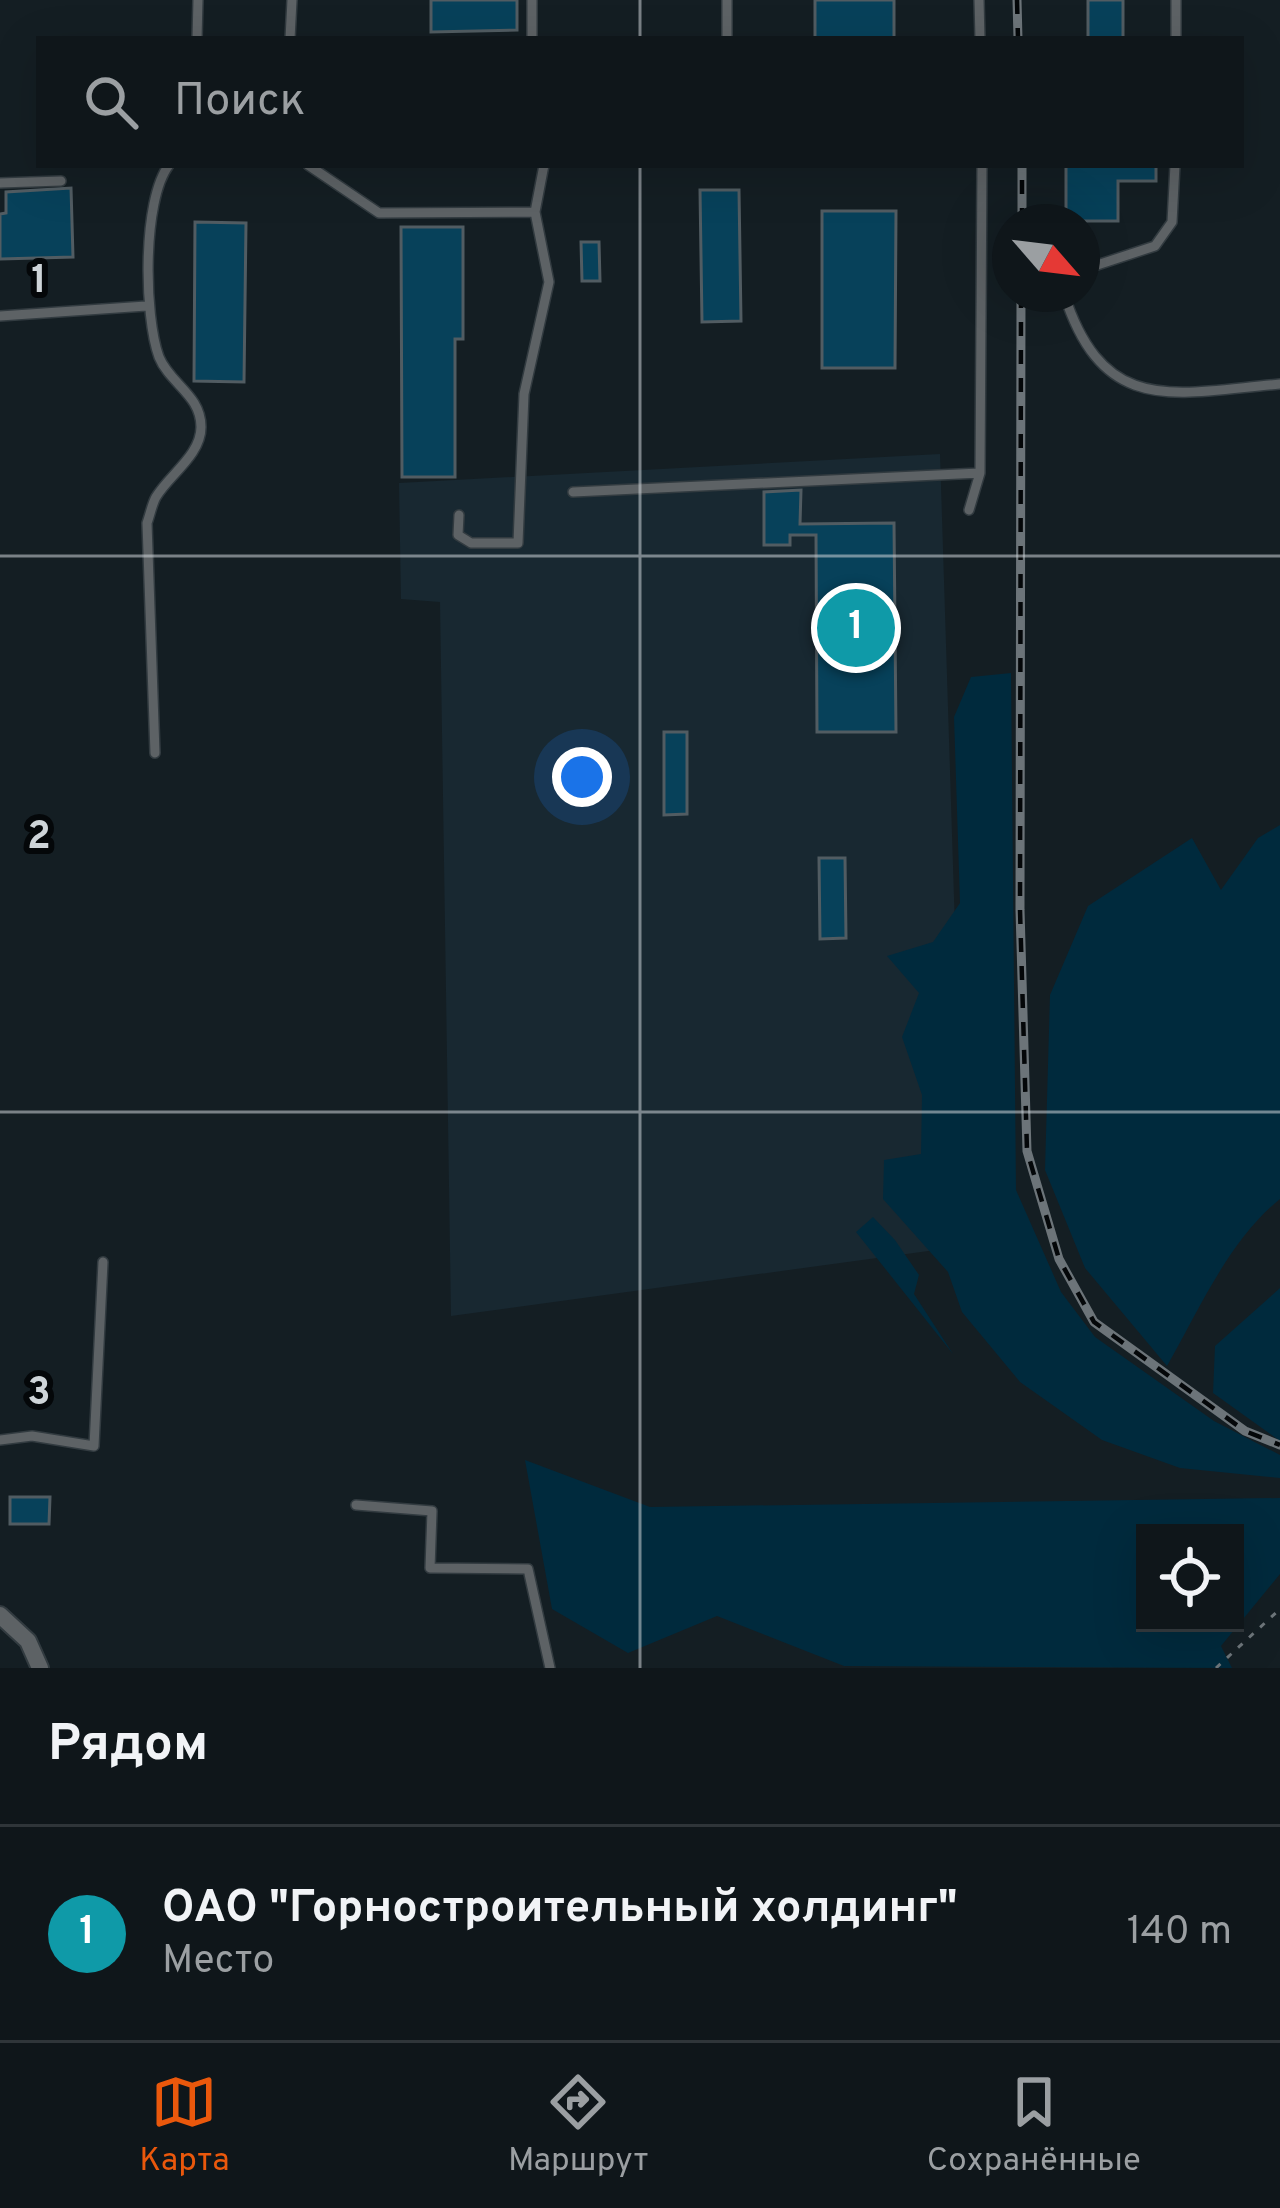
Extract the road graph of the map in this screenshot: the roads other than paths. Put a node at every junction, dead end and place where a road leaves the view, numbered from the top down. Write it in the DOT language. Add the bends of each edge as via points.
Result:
graph roads {
  1 [pos="198,0"];
  2 [pos="292,0"];
  3 [pos="532,0"];
  4 [pos="727,0"];
  5 [pos="979,0"];
  6 [pos="1176,0"];
  7 [pos="197,36"];
  8 [pos="290,36"];
  9 [pos="532,36"];
  10 [pos="727,36"];
  11 [pos="980,36"];
  12 [pos="1176,36"];
  13 [pos="167,168"];
  14 [pos="312,168"];
  15 [pos="543,168"];
  16 [pos="982,168"];
  17 [pos="1175,168"];
  18 [pos="61,181"];
  19 [pos="0,183"];
  20 [pos="535,212"];
  21 [pos="1100,265"];
  22 [pos="146,306"];
  23 [pos="1071,312"];
  24 [pos="0,316"];
  25 [pos="1280,384"];
  26 [pos="980,473"];
  27 [pos="573,492"];
  28 [pos="969,510"];
  29 [pos="459,515"];
  30 [pos="154,754"];
  31 [pos="103,1262"];
  32 [pos="0,1440"];
  33 [pos="356,1504"];
  34 [pos="0,1615"];
  35 [pos="40,1668"];
  36 [pos="550,1668"];
  1 -- 7 [label="lane"];
  2 -- 8 [label="lane"];
  3 -- 9 [label="lane"];
  4 -- 10 [label="lane"];
  5 -- 11 [label="lane"];
  6 -- 12 [label="lane"];
  13 -- 22 [label="lane" via="152,221"];
  14 -- 20 [label="lane" via="379,213"];
  15 -- 20 [label="lane"];
  16 -- 26 [label="lane"];
  17 -- 21 [label="lane" via="1172,222 1155,246"];
  18 -- 19 [label="lane"];
  20 -- 29 [label="lane" via="549,282 524,394 518,543 471,543 458,535"];
  22 -- 24 [label="lane"];
  22 -- 30 [label="lane" via="160,362 200,411 202,435 155,498 147,523"];
  23 -- 25 [label="lane" via="1101,367 1135,387 1164,394"];
  26 -- 27 [label="lane"];
  26 -- 28 [label="lane"];
  31 -- 32 [label="lane" via="94,1446 32,1436"];
  33 -- 36 [label="lane" via="431,1511 430,1568 528,1569"];
  34 -- 35 [label="street" via="28,1640"];
}
